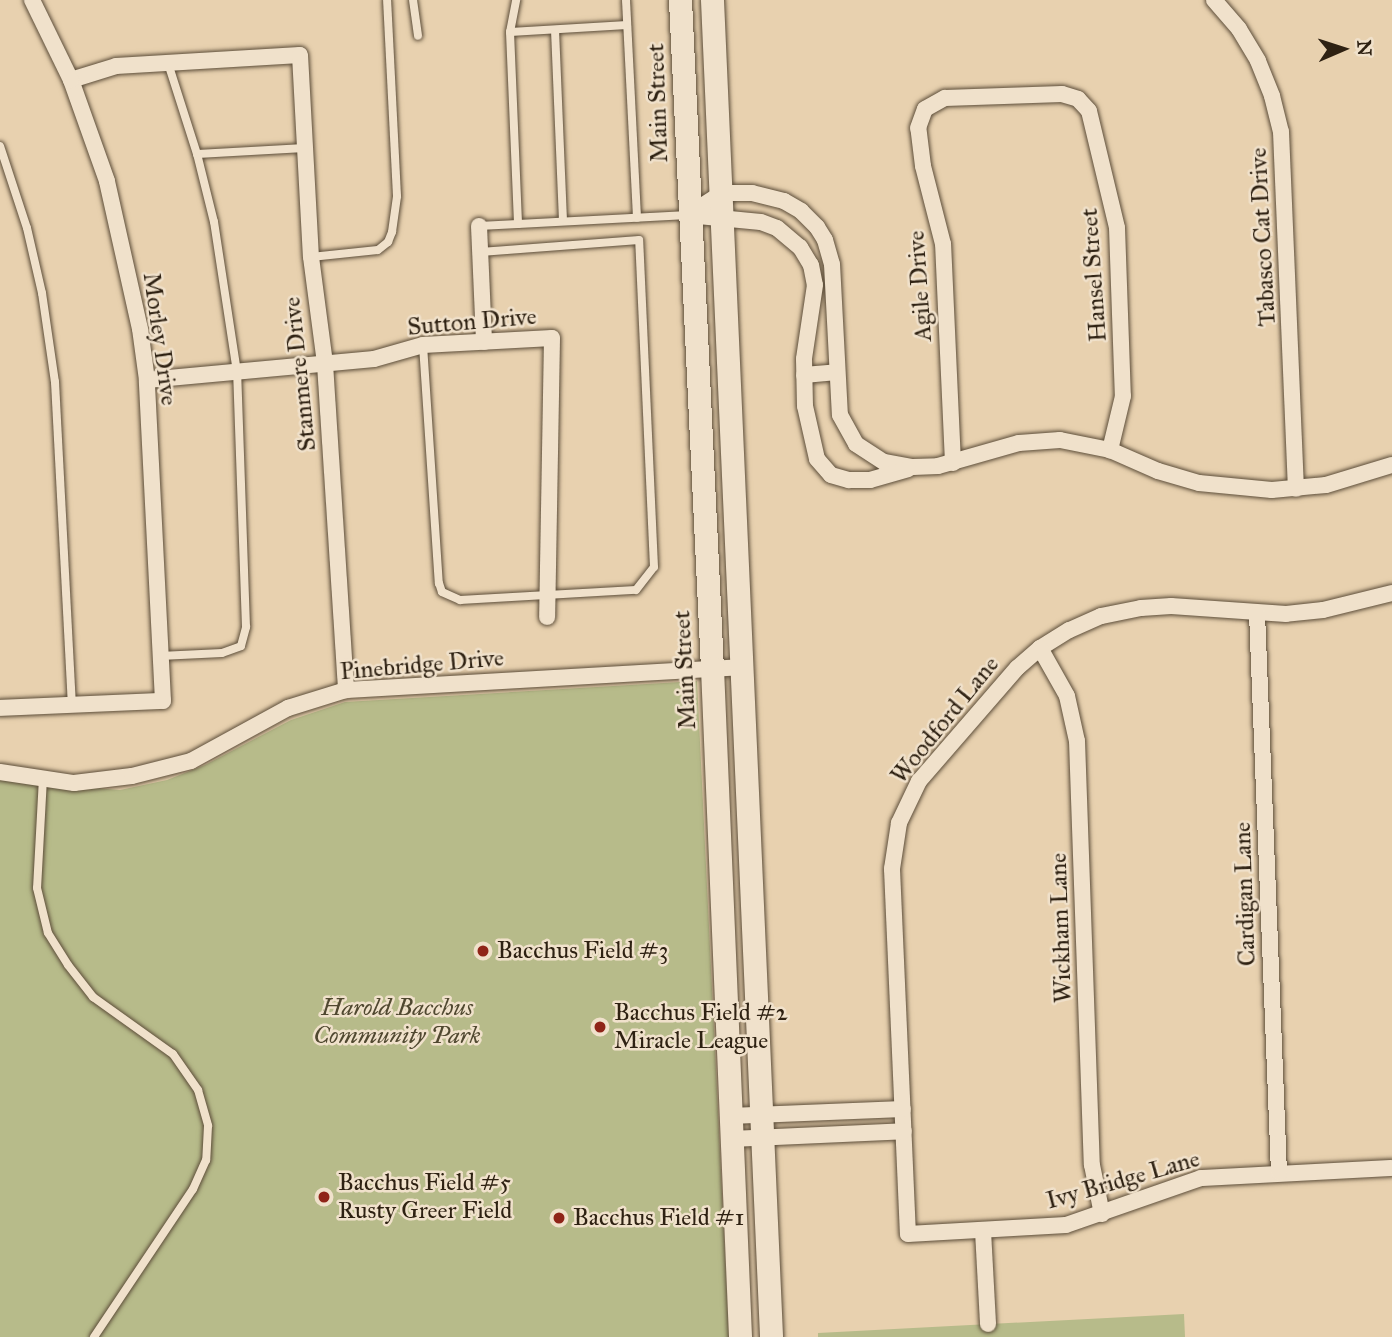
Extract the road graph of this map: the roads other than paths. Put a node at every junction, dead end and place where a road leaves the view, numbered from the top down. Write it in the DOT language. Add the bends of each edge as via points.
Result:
graph roads {
  1 [pos="32,0"];
  2 [pos="387,0"];
  3 [pos="412,0"];
  4 [pos="516,0"];
  5 [pos="626,0"];
  6 [pos="680,0"];
  7 [pos="712,0"];
  8 [pos="1214,0"];
  9 [pos="627,25"];
  10 [pos="555,30"];
  11 [pos="510,32"];
  12 [pos="418,36"];
  13 [pos="169,63"];
  14 [pos="71,79"];
  15 [pos="1081,101"];
  16 [pos="0,146"];
  17 [pos="305,148"];
  18 [pos="197,154"];
  19 [pos="722,193"];
  20 [pos="688,215"];
  21 [pos="637,218"];
  22 [pos="724,220"];
  23 [pos="563,221"];
  24 [pos="518,224"];
  25 [pos="479,226"];
  26 [pos="480,252"];
  27 [pos="311,257"];
  28 [pos="484,342"];
  29 [pos="423,345"];
  30 [pos="326,364"];
  31 [pos="237,372"];
  32 [pos="837,372"];
  33 [pos="804,375"];
  34 [pos="147,380"];
  35 [pos="1110,450"];
  36 [pos="953,463"];
  37 [pos="1392,465"];
  38 [pos="913,467"];
  39 [pos="1296,489"];
  40 [pos="1392,593"];
  41 [pos="547,597"];
  42 [pos="1257,613"];
  43 [pos="547,617"];
  44 [pos="1040,648"];
  45 [pos="160,656"];
  46 [pos="740,667"];
  47 [pos="712,668"];
  48 [pos="346,690"];
  49 [pos="72,705"];
  50 [pos="0,708"];
  51 [pos="0,772"];
  52 [pos="43,778"];
  53 [pos="903,1109"];
  54 [pos="760,1126"];
  55 [pos="730,1127"];
  56 [pos="904,1131"];
  57 [pos="1392,1168"];
  58 [pos="1279,1174"];
  59 [pos="1102,1214"];
  60 [pos="983,1231"];
  61 [pos="908,1234"];
  62 [pos="988,1324"];
  63 [pos="94,1337"];
  64 [pos="740,1337"];
  65 [pos="771,1337"];
  1 -- 14 [label="street, Morley Drive"];
  2 -- 27 [label="lane" via="397,197 392,232 378,250"];
  3 -- 12 [label="lane"];
  4 -- 11 [label="lane"];
  5 -- 9 [label="lane"];
  6 -- 20 [label="main road, Main Street"];
  7 -- 19 [label="main road"];
  8 -- 39 [label="street, Tabasco Cat Drive" via="1258,61 1279,122"];
  9 -- 10 [label="lane"];
  9 -- 21 [label="lane"];
  10 -- 11 [label="lane"];
  10 -- 23 [label="lane"];
  11 -- 24 [label="lane"];
  13 -- 14 [label="street" via="116,66"];
  13 -- 17 [label="street, Stanmere Drive" via="300,55"];
  13 -- 18 [label="lane"];
  14 -- 34 [label="street, Morley Drive" via="107,180"];
  15 -- 35 [label="street, Hansel Street" via="1090,115 1117,228 1123,396"];
  15 -- 36 [label="street, Agile Drive" via="1062,94 945,98 925,109 919,119 925,176 943,244"];
  16 -- 49 [label="lane" via="42,293 55,382"];
  17 -- 18 [label="lane"];
  17 -- 27 [label="street, Stanmere Drive"];
  18 -- 31 [label="lane" via="214,222"];
  19 -- 20 [label="street"];
  19 -- 22 [label="main road"];
  19 -- 32 [label="street" via="778,198 801,211 821,232 832,264"];
  20 -- 21 [label="lane"];
  20 -- 22 [label="street"];
  20 -- 47 [label="main road, Main Street"];
  21 -- 23 [label="lane"];
  22 -- 33 [label="street" via="752,220 777,228 807,257 816,294 805,342"];
  22 -- 46 [label="main road"];
  23 -- 24 [label="lane"];
  24 -- 25 [label="lane"];
  25 -- 26 [label="street"];
  26 -- 28 [label="street"];
  26 -- 41 [label="lane" via="639,240 654,567 636,590"];
  27 -- 30 [label="street, Stanmere Drive"];
  28 -- 29 [label="street, Sutton Drive"];
  28 -- 41 [label="street, Sutton Drive" via="552,338"];
  29 -- 30 [label="street, Sutton Drive" via="374,359"];
  29 -- 41 [label="lane" via="442,592 460,600"];
  30 -- 31 [label="street, Sutton Drive"];
  30 -- 48 [label="street, Stanmere Drive"];
  31 -- 34 [label="street, Sutton Drive"];
  31 -- 45 [label="lane" via="246,627 241,646 222,653"];
  32 -- 33 [label="street"];
  32 -- 38 [label="street" via="839,409 850,437 876,459"];
  33 -- 38 [label="street" via="805,406 823,469 843,480 870,480"];
  34 -- 45 [label="street, Morley Drive"];
  35 -- 36 [label="street" via="1074,442 1037,441"];
  35 -- 39 [label="street" via="1199,483 1254,490"];
  36 -- 38 [label="street"];
  37 -- 39 [label="street" via="1344,481"];
  40 -- 42 [label="street, Woodford Lane" via="1315,611"];
  41 -- 43 [label="street"];
  42 -- 44 [label="street, Woodford Lane" via="1171,606 1131,609 1083,623"];
  42 -- 58 [label="street, Cardigan Lane"];
  44 -- 53 [label="street, Woodford Lane" via="1012,673 927,771 912,791 899,822 892,869"];
  44 -- 59 [label="street, Wickham Lane" via="1068,696 1077,741 1092,1165"];
  45 -- 49 [label="street, Morley Drive" via="163,701"];
  46 -- 47 [label="street, Pinebridge Drive"];
  46 -- 54 [label="main road"];
  47 -- 48 [label="street, Pinebridge Drive"];
  47 -- 55 [label="main road, Main Street"];
  48 -- 52 [label="street, Pinebridge Drive" via="288,708 191,761 132,776 74,783"];
  49 -- 50 [label="street"];
  51 -- 52 [label="street, Pinebridge Drive"];
  52 -- 63 [label="lane" via="37,888 48,933 93,997 173,1054 198,1090 208,1126 206,1160 193,1189"];
  53 -- 54 [label="street"];
  53 -- 56 [label="street, Woodford Lane"];
  54 -- 55 [label="street"];
  54 -- 55 [label="street"];
  54 -- 56 [label="street"];
  54 -- 65 [label="main road"];
  55 -- 64 [label="main road, Main Street"];
  56 -- 61 [label="street, Woodford Lane"];
  57 -- 58 [label="street, Ivy Bridge Lane"];
  58 -- 59 [label="street, Ivy Bridge Lane" via="1193,1180"];
  59 -- 60 [label="street, Ivy Bridge Lane" via="1054,1227"];
  60 -- 61 [label="street, Ivy Bridge Lane"];
  60 -- 62 [label="street"];
}
